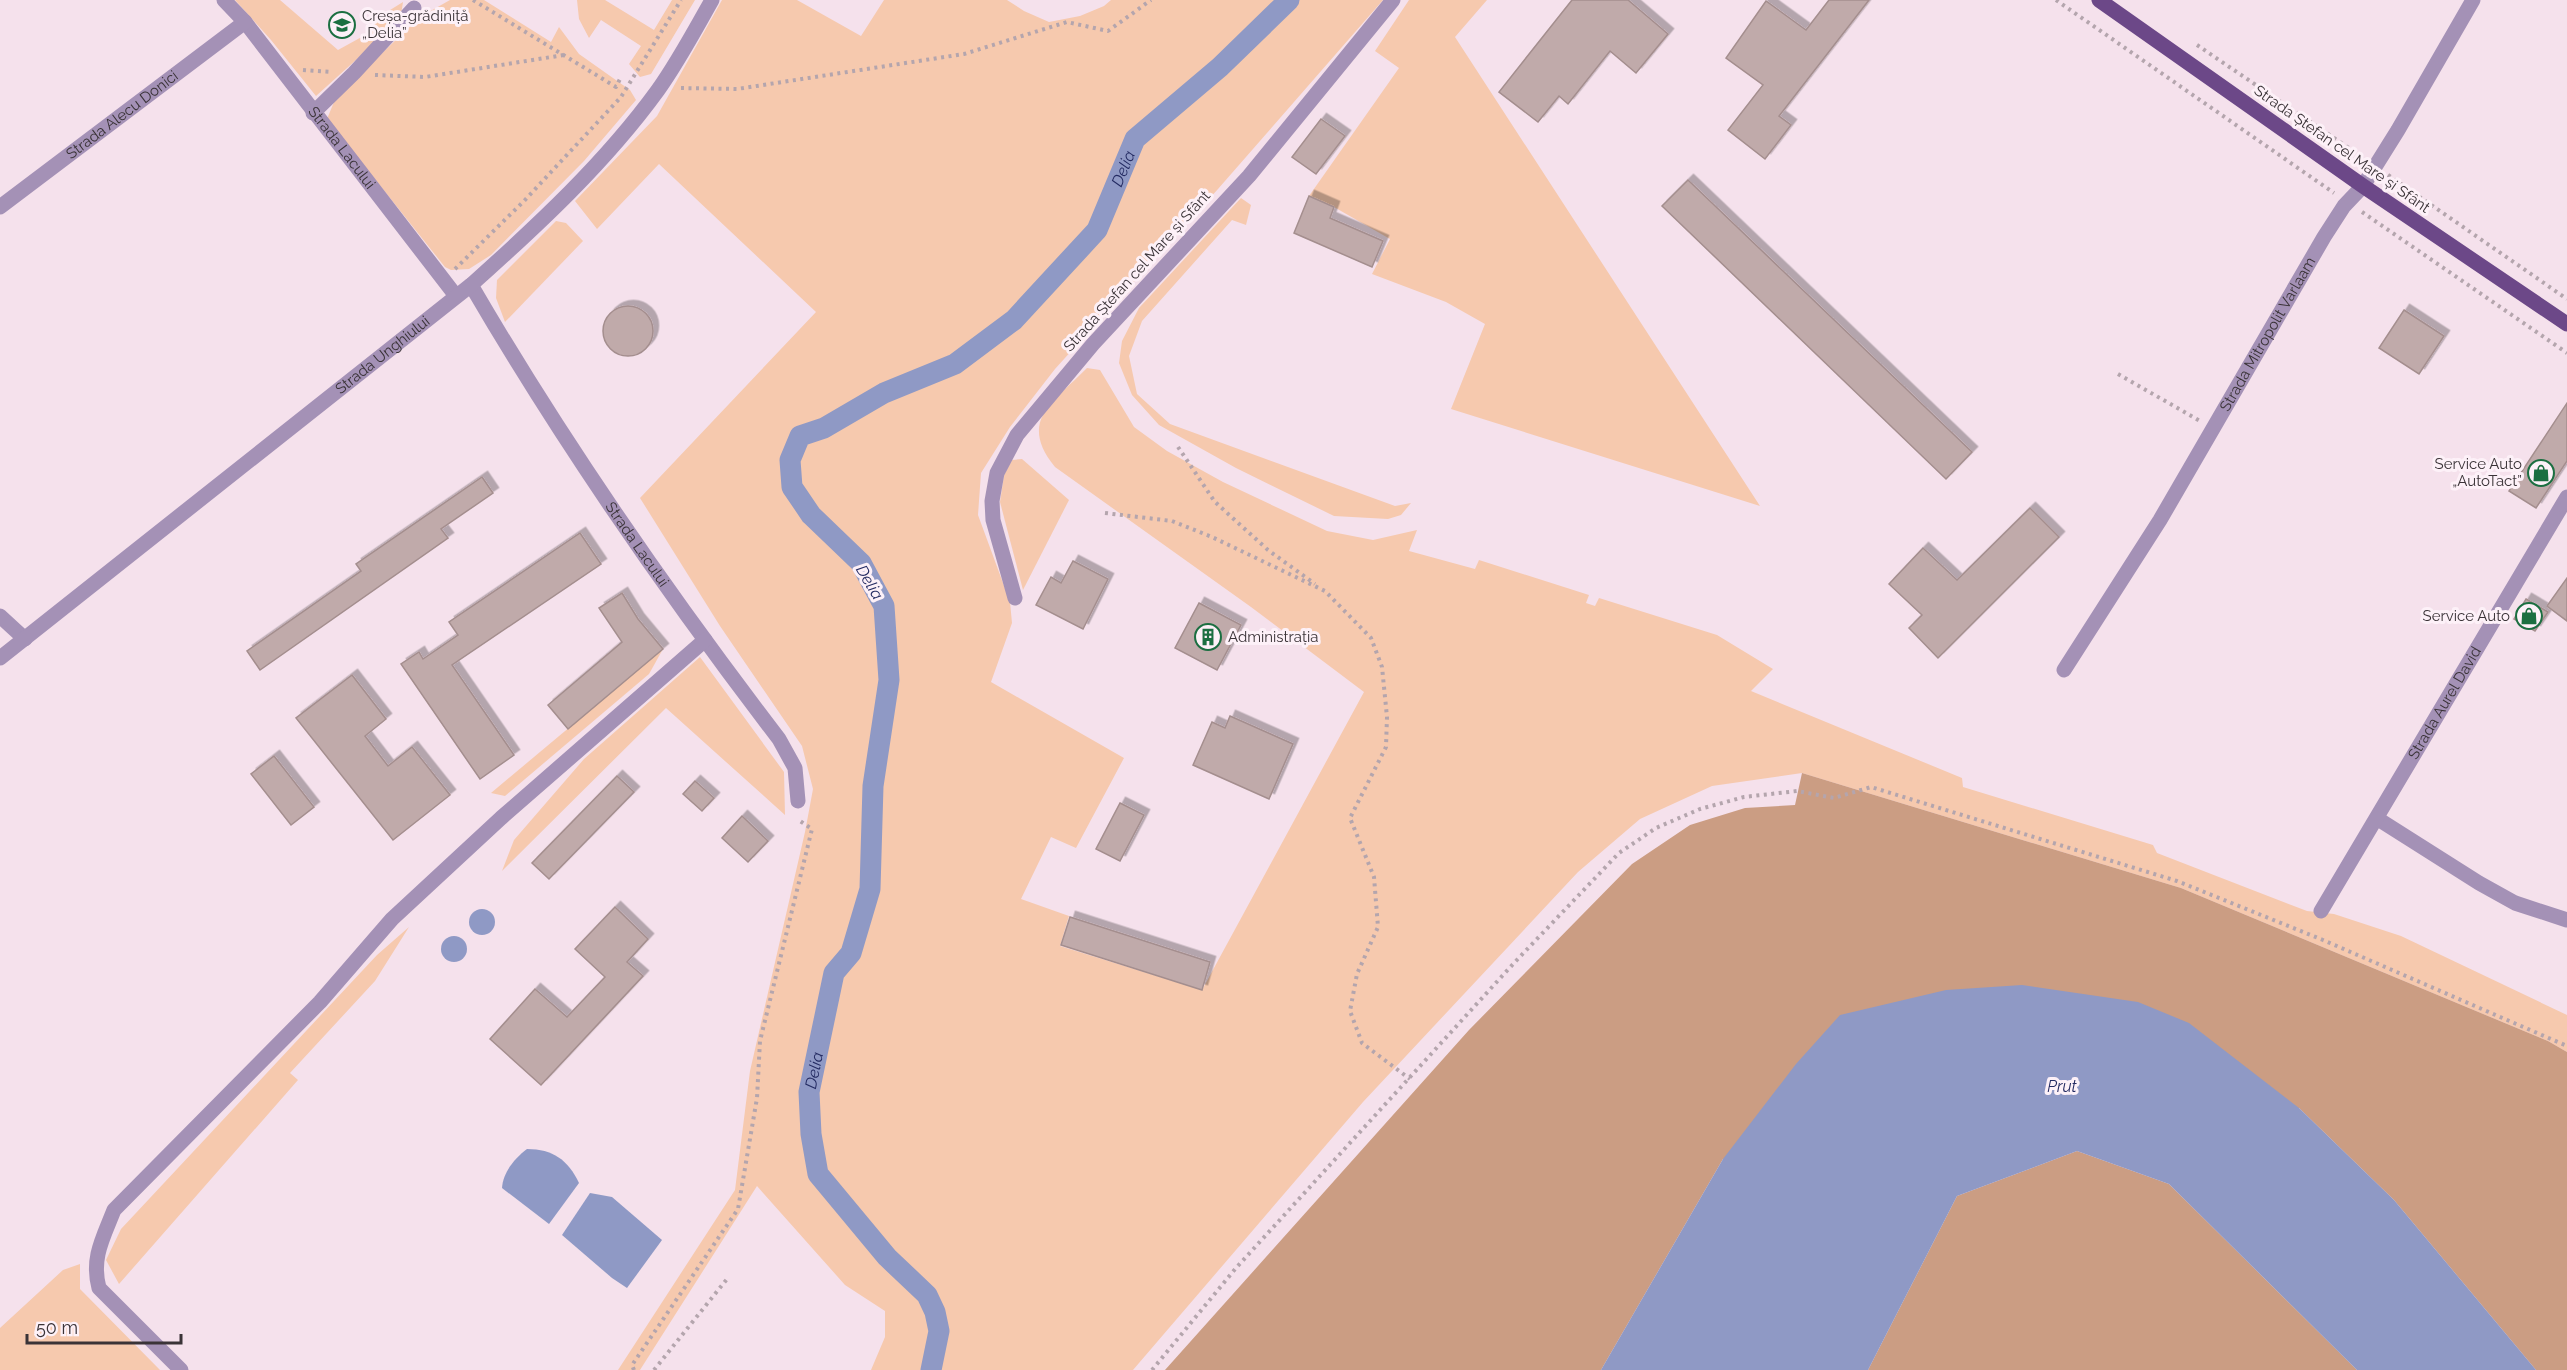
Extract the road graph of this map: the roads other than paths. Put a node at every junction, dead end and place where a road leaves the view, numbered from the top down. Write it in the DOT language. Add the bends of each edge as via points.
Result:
graph roads {
  1 [pos="224,0"];
  2 [pos="712,0"];
  3 [pos="1393,0"];
  4 [pos="2099,0"];
  5 [pos="2473,0"];
  6 [pos="414,8"];
  7 [pos="244,22"];
  8 [pos="313,113"];
  9 [pos="2363,186"];
  10 [pos="0,207"];
  11 [pos="471,285"];
  12 [pos="456,297"];
  13 [pos="2567,324"];
  14 [pos="2567,497"];
  15 [pos="1015,598"];
  16 [pos="0,616"];
  17 [pos="25,639"];
  18 [pos="705,640"];
  19 [pos="0,658"];
  20 [pos="2064,670"];
  21 [pos="798,801"];
  22 [pos="2378,819"];
  23 [pos="2321,911"];
  24 [pos="2566,918"];
  25 [pos="180,1370"];
  1 -- 7 [label="street, Strada Lacului"];
  2 -- 11 [label="street, Strada Unghiului" via="660,88 595,165"];
  3 -- 15 [label="street, Strada Ștefan cel Mare și Sfânt" via="1249,176 1093,344 1017,435 997,473 992,501 993,520"];
  4 -- 9 [label="main road, Strada Ștefan cel Mare și Sfânt"];
  5 -- 9 [label="street, Strada Mitropolit Varlaam"];
  6 -- 8 [label="street"];
  7 -- 8 [label="street, Strada Lacului"];
  7 -- 10 [label="street, Strada Alecu Donici"];
  8 -- 12 [label="street, Strada Lacului"];
  9 -- 13 [label="main road, Strada Ștefan cel Mare și Sfânt"];
  9 -- 20 [label="street, Strada Mitropolit Varlaam" via="2325,237 2160,520"];
  11 -- 12 [label="street, Strada Unghiului"];
  11 -- 18 [label="street, Strada Lacului" via="519,365"];
  12 -- 17 [label="street, Strada Unghiului"];
  14 -- 22 [label="street, Strada Aurel David"];
  16 -- 17 [label="street"];
  17 -- 19 [label="street, Strada Unghiului"];
  18 -- 21 [label="street, Strada Lacului" via="779,739 795,768"];
  18 -- 25 [label="street" via="392,919 320,1002 114,1210 98,1248 95,1272 99,1288"];
  22 -- 23 [label="street, Strada Aurel David"];
  22 -- 24 [label="street" via="2515,903"];
}
